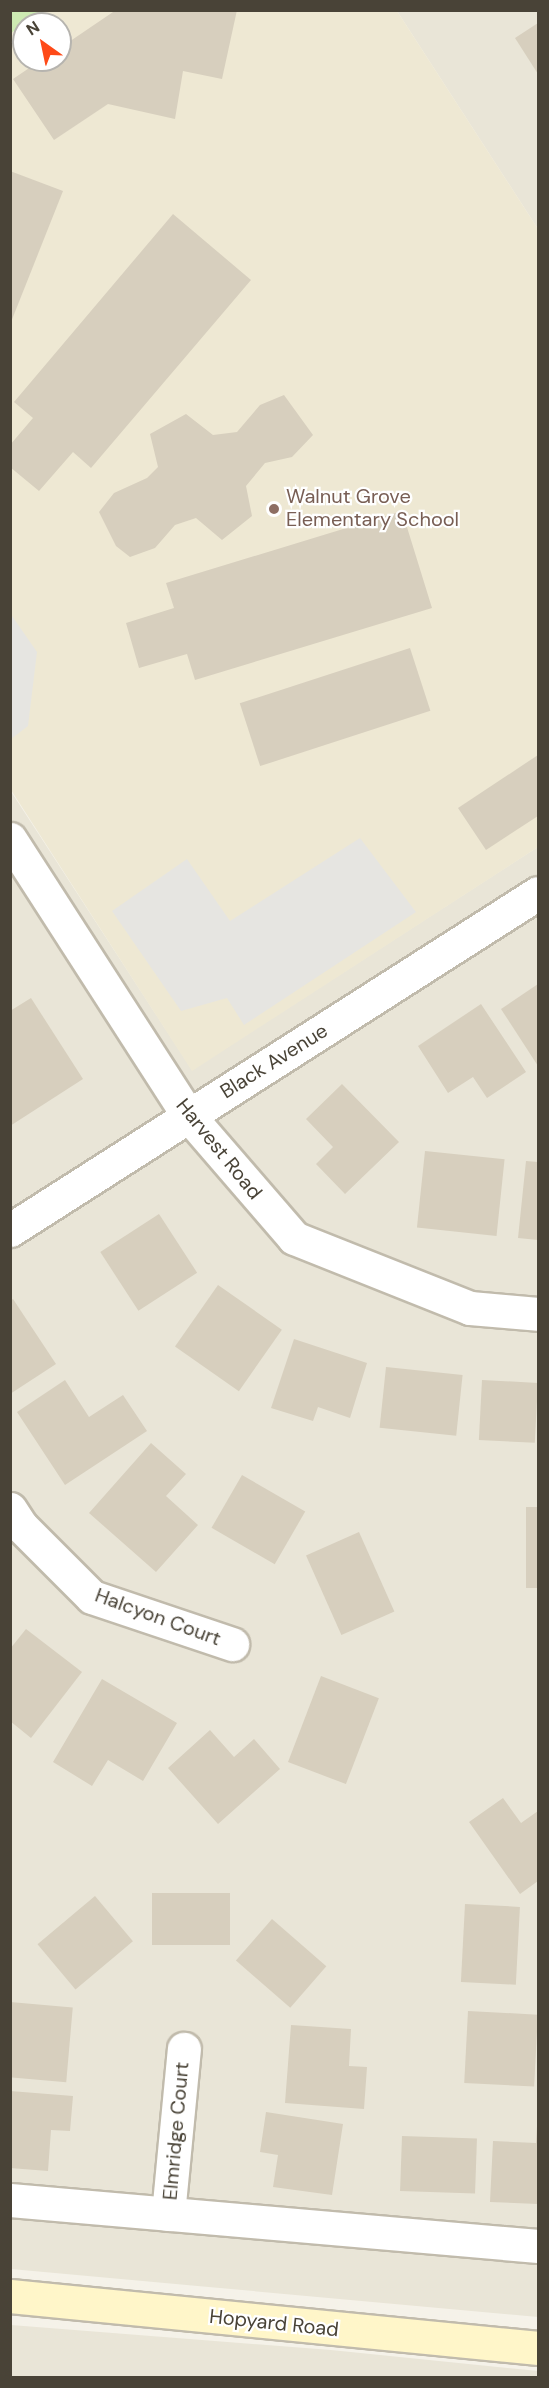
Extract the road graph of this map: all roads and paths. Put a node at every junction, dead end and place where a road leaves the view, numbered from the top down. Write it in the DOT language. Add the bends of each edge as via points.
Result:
graph roads {
  1 [pos="10,839"];
  2 [pos="538,893"];
  3 [pos="188,1115"];
  4 [pos="10,1230"];
  5 [pos="538,1314"];
  6 [pos="10,1509"];
  7 [pos="232,1644"];
  8 [pos="184,2049"];
  9 [pos="10,2200"];
  10 [pos="168,2214"];
  11 [pos="538,2246"];
  12 [pos="10,2296"];
  13 [pos="538,2348"];
  1 -- 3 [label="street, Harvest Road"];
  2 -- 3 [label="street, Black Avenue"];
  3 -- 4 [label="street, Black Avenue"];
  3 -- 5 [label="street, Harvest Road" via="294,1238 470,1308"];
  6 -- 7 [label="street, Halcyon Court" via="21,1526 92,1597"];
  8 -- 10 [label="street, Elmridge Court"];
  9 -- 10 [label="street"];
  10 -- 11 [label="street"];
  12 -- 13 [label="main road, Hopyard Road"];
}
